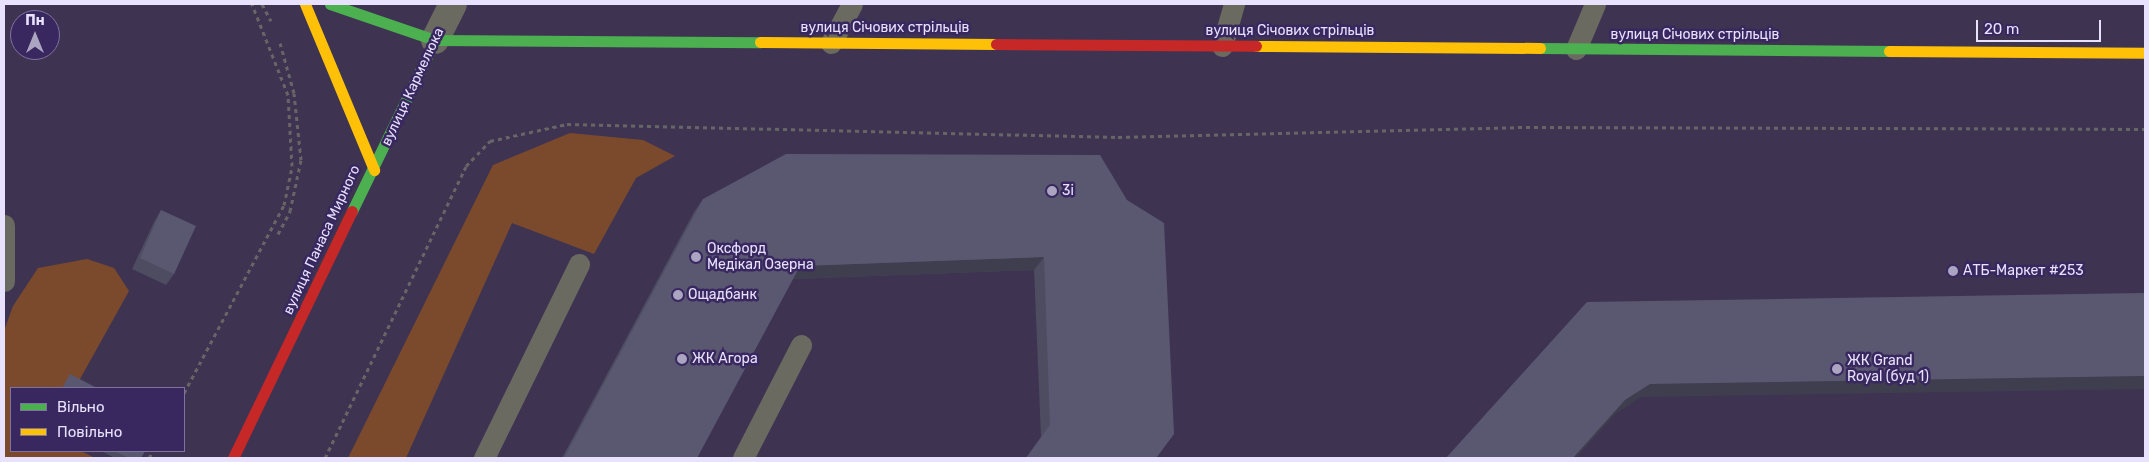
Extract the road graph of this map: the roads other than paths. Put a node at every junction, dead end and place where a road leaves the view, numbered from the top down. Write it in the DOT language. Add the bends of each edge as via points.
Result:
graph roads {
  1 [pos="305,4"];
  2 [pos="330,4"];
  3 [pos="452,4"];
  4 [pos="852,4"];
  5 [pos="1234,4"];
  6 [pos="1596,4"];
  7 [pos="435,40"];
  8 [pos="830,43"];
  9 [pos="1222,46"];
  10 [pos="1576,49"];
  11 [pos="2145,53"];
  12 [pos="374,170"];
  13 [pos="4,225"];
  14 [pos="579,264"];
  15 [pos="4,281"];
  16 [pos="801,345"];
  17 [pos="233,458"];
  18 [pos="484,458"];
  19 [pos="743,458"];
  1 -- 12 [label="street, вулиця Панаса Мирного"];
  2 -- 7 [label="street, вулиця Січових стрільців"];
  3 -- 7 [label="street, вулиця Кармелюка"];
  4 -- 8 [label="lane"];
  5 -- 9 [label="lane"];
  6 -- 10 [label="lane"];
  7 -- 8 [label="street, вулиця Січових стрільців"];
  7 -- 12 [label="street, вулиця Кармелюка"];
  8 -- 9 [label="street, вулиця Січових стрільців"];
  9 -- 10 [label="street, вулиця Січових стрільців"];
  10 -- 11 [label="street, вулиця Січових стрільців"];
  12 -- 17 [label="street, вулиця Панаса Мирного"];
  13 -- 15 [label="lane"];
  14 -- 18 [label="lane"];
  16 -- 19 [label="lane"];
}
